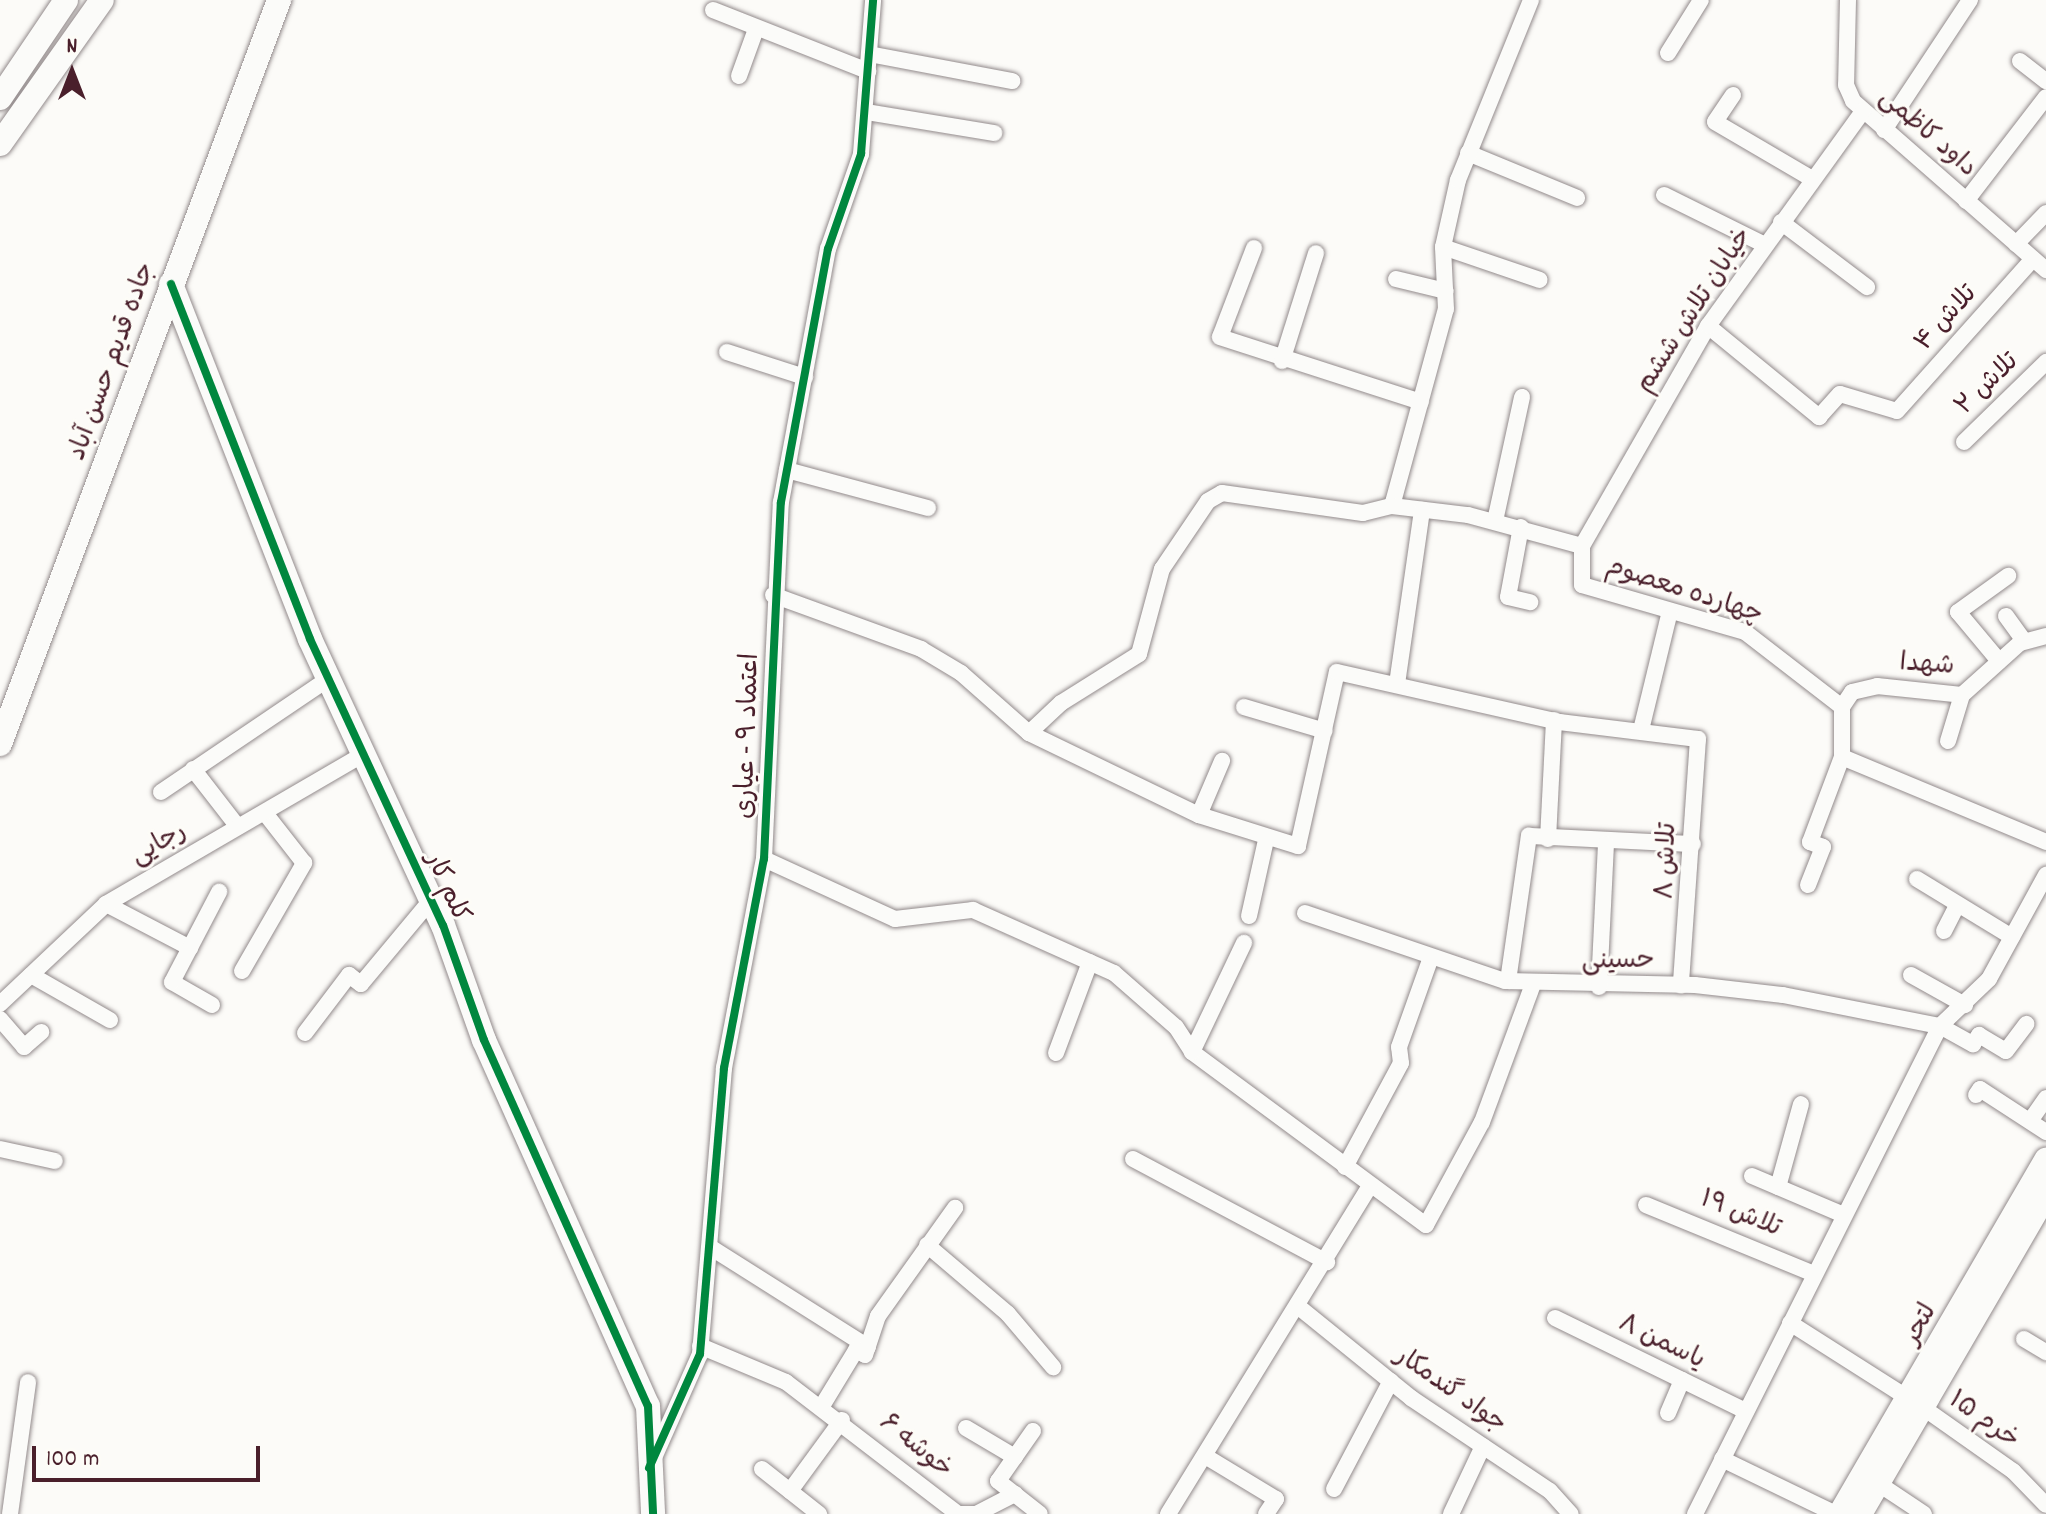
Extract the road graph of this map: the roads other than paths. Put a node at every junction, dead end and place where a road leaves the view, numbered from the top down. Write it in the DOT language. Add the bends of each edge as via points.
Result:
graph roads {
  1 [pos="66,0"];
  2 [pos="102,0"];
  3 [pos="279,0"];
  4 [pos="873,0"];
  5 [pos="1531,0"];
  6 [pos="1701,0"];
  7 [pos="1970,0"];
  8 [pos="1851,4"];
  9 [pos="713,10"];
  10 [pos="756,29"];
  11 [pos="1668,53"];
  12 [pos="869,54"];
  13 [pos="2020,61"];
  14 [pos="868,71"];
  15 [pos="739,76"];
  16 [pos="1012,81"];
  17 [pos="2046,81"];
  18 [pos="1733,95"];
  19 [pos="2046,97"];
  20 [pos="0,98"];
  21 [pos="1863,111"];
  22 [pos="866,112"];
  23 [pos="1884,130"];
  24 [pos="994,133"];
  25 [pos="0,144"];
  26 [pos="1468,153"];
  27 [pos="1812,179"];
  28 [pos="1664,195"];
  29 [pos="1577,198"];
  30 [pos="1966,201"];
  31 [pos="2046,213"];
  32 [pos="1781,222"];
  33 [pos="2016,244"];
  34 [pos="1765,245"];
  35 [pos="1443,247"];
  36 [pos="1254,248"];
  37 [pos="1316,253"];
  38 [pos="2033,259"];
  39 [pos="2046,270"];
  40 [pos="1396,279"];
  41 [pos="1540,280"];
  42 [pos="171,284"];
  43 [pos="1867,287"];
  44 [pos="1446,291"];
  45 [pos="1708,326"];
  46 [pos="727,352"];
  47 [pos="1282,361"];
  48 [pos="2046,362"];
  49 [pos="805,377"];
  50 [pos="1522,397"];
  51 [pos="1421,402"];
  52 [pos="1964,442"];
  53 [pos="787,470"];
  54 [pos="1392,506"];
  55 [pos="928,508"];
  56 [pos="1422,510"];
  57 [pos="1495,521"];
  58 [pos="1521,527"];
  59 [pos="1582,546"];
  60 [pos="2008,576"];
  61 [pos="773,595"];
  62 [pos="1530,602"];
  63 [pos="1670,611"];
  64 [pos="2006,616"];
  65 [pos="2046,636"];
  66 [pos="2024,641"];
  67 [pos="1999,661"];
  68 [pos="328,679"];
  69 [pos="1397,684"];
  70 [pos="1962,695"];
  71 [pos="1244,707"];
  72 [pos="1842,707"];
  73 [pos="1554,720"];
  74 [pos="1641,730"];
  75 [pos="1325,731"];
  76 [pos="1029,733"];
  77 [pos="1948,741"];
  78 [pos="0,744"];
  79 [pos="362,755"];
  80 [pos="1842,757"];
  81 [pos="1222,761"];
  82 [pos="193,769"];
  83 [pos="161,792"];
  84 [pos="265,813"];
  85 [pos="1199,815"];
  86 [pos="238,827"];
  87 [pos="1548,839"];
  88 [pos="1266,840"];
  89 [pos="2046,842"];
  90 [pos="1606,844"];
  91 [pos="1693,844"];
  92 [pos="764,859"];
  93 [pos="2046,875"];
  94 [pos="1917,879"];
  95 [pos="1808,885"];
  96 [pos="219,892"];
  97 [pos="431,900"];
  98 [pos="106,904"];
  99 [pos="1958,904"];
  100 [pos="1305,913"];
  101 [pos="1249,916"];
  102 [pos="1944,931"];
  103 [pos="2012,937"];
  104 [pos="1244,943"];
  105 [pos="190,948"];
  106 [pos="1430,960"];
  107 [pos="1090,962"];
  108 [pos="242,971"];
  109 [pos="31,975"];
  110 [pos="1911,975"];
  111 [pos="1508,981"];
  112 [pos="1533,984"];
  113 [pos="1681,985"];
  114 [pos="1599,987"];
  115 [pos="0,1004"];
  116 [pos="212,1005"];
  117 [pos="1965,1005"];
  118 [pos="0,1019"];
  119 [pos="110,1020"];
  120 [pos="2026,1024"];
  121 [pos="1940,1026"];
  122 [pos="41,1032"];
  123 [pos="305,1033"];
  124 [pos="1192,1052"];
  125 [pos="1056,1053"];
  126 [pos="1976,1095"];
  127 [pos="2046,1098"];
  128 [pos="1801,1104"];
  129 [pos="2030,1121"];
  130 [pos="2046,1132"];
  131 [pos="0,1149"];
  132 [pos="1133,1159"];
  133 [pos="2046,1160"];
  134 [pos="55,1161"];
  135 [pos="1345,1167"];
  136 [pos="1752,1176"];
  137 [pos="1370,1186"];
  138 [pos="1778,1187"];
  139 [pos="2046,1195"];
  140 [pos="1646,1205"];
  141 [pos="955,1208"];
  142 [pos="1844,1215"];
  143 [pos="927,1245"];
  144 [pos="710,1247"];
  145 [pos="1327,1262"];
  146 [pos="1814,1274"];
  147 [pos="1300,1308"];
  148 [pos="1555,1318"];
  149 [pos="1790,1323"];
  150 [pos="2024,1339"];
  151 [pos="700,1346"];
  152 [pos="868,1347"];
  153 [pos="2046,1352"];
  154 [pos="1053,1367"];
  155 [pos="1682,1380"];
  156 [pos="1391,1381"];
  157 [pos="28,1382"];
  158 [pos="1918,1404"];
  159 [pos="822,1406"];
  160 [pos="1746,1411"];
  161 [pos="1668,1413"];
  162 [pos="842,1420"];
  163 [pos="966,1428"];
  164 [pos="1033,1431"];
  165 [pos="1483,1446"];
  166 [pos="1205,1456"];
  167 [pos="1015,1457"];
  168 [pos="1722,1459"];
  169 [pos="649,1468"];
  170 [pos="762,1469"];
  171 [pos="1879,1484"];
  172 [pos="1334,1489"];
  173 [pos="790,1491"];
  174 [pos="1015,1494"];
  175 [pos="2046,1505"];
  176 [pos="10,1514"];
  177 [pos="653,1514"];
  178 [pos="819,1514"];
  179 [pos="956,1514"];
  180 [pos="1040,1514"];
  181 [pos="1168,1514"];
  182 [pos="1266,1514"];
  183 [pos="1451,1514"];
  184 [pos="1571,1514"];
  185 [pos="1695,1514"];
  186 [pos="1838,1514"];
  187 [pos="1860,1514"];
  188 [pos="1924,1514"];
  1 -- 20 [label="street"];
  2 -- 25 [label="street"];
  3 -- 42 [label="street, جاده قدیم حسن آباد"];
  4 -- 12 [label="street, اعتماد ۹ - عیاری"];
  5 -- 26 [label="street"];
  6 -- 11 [label="street"];
  7 -- 23 [label="street"];
  8 -- 21 [label="street, داود کاظمی" via="1846,85"];
  9 -- 10 [label="street"];
  10 -- 14 [label="street"];
  10 -- 15 [label="street"];
  12 -- 14 [label="street, اعتماد ۹ - عیاری"];
  12 -- 16 [label="street"];
  13 -- 17 [label="street"];
  14 -- 22 [label="street, اعتماد ۹ - عیاری"];
  18 -- 27 [label="street" via="1715,122"];
  19 -- 30 [label="street"];
  21 -- 23 [label="street, داود کاظمی"];
  21 -- 27 [label="street, خیابان تلاش ششم"];
  22 -- 24 [label="street"];
  22 -- 49 [label="street, اعتماد ۹ - عیاری" via="861,154 828,249"];
  23 -- 30 [label="street, داود کاظمی"];
  26 -- 29 [label="street"];
  26 -- 35 [label="street"];
  27 -- 32 [label="street, خیابان تلاش ششم"];
  28 -- 34 [label="street"];
  30 -- 33 [label="street, داود کاظمی"];
  31 -- 33 [label="street"];
  32 -- 34 [label="street, خیابان تلاش ششم"];
  32 -- 43 [label="street"];
  33 -- 38 [label="street, داود کاظمی"];
  34 -- 45 [label="street, خیابان تلاش ششم"];
  35 -- 41 [label="street"];
  35 -- 44 [label="street"];
  36 -- 47 [label="street" via="1218,334"];
  37 -- 47 [label="street"];
  38 -- 39 [label="street, داود کاظمی"];
  38 -- 45 [label="street, تلاش ۴" via="1897,411 1840,394 1819,417"];
  40 -- 44 [label="street"];
  42 -- 68 [label="street, کلم کار"];
  42 -- 78 [label="street, جاده قدیم حسن آباد"];
  44 -- 51 [label="street"];
  45 -- 59 [label="street, خیابان تلاش ششم"];
  46 -- 49 [label="street"];
  47 -- 51 [label="street"];
  48 -- 52 [label="street, تلاش ۲"];
  49 -- 53 [label="street, اعتماد ۹ - عیاری"];
  50 -- 57 [label="street"];
  51 -- 54 [label="street"];
  53 -- 55 [label="street"];
  53 -- 61 [label="street, اعتماد ۹ - عیاری"];
  54 -- 56 [label="street"];
  54 -- 76 [label="street" via="1363,513 1214,497 1162,569 1139,654 1061,703"];
  56 -- 57 [label="street"];
  56 -- 69 [label="street"];
  57 -- 58 [label="street"];
  58 -- 59 [label="street"];
  58 -- 62 [label="street" via="1508,597"];
  59 -- 63 [label="street, چهارده معصوم" via="1582,585"];
  60 -- 67 [label="street" via="1958,612"];
  61 -- 76 [label="street" via="921,649 961,673"];
  61 -- 92 [label="street, اعتماد ۹ - عیاری"];
  63 -- 72 [label="street, چهارده معصوم" via="1766,643 1796,676"];
  63 -- 74 [label="street"];
  64 -- 66 [label="street"];
  65 -- 66 [label="street, شهدا"];
  66 -- 67 [label="street, شهدا"];
  67 -- 70 [label="street, شهدا"];
  68 -- 79 [label="street, کلم کار"];
  68 -- 82 [label="street"];
  69 -- 73 [label="street"];
  69 -- 75 [label="street" via="1337,672"];
  70 -- 72 [label="street, شهدا" via="1867,687 1846,696"];
  70 -- 77 [label="street"];
  71 -- 75 [label="street"];
  72 -- 80 [label="street"];
  73 -- 74 [label="street"];
  73 -- 87 [label="street"];
  74 -- 91 [label="street, تلاش ۸" via="1698,739"];
  75 -- 88 [label="street" via="1298,846"];
  76 -- 85 [label="street"];
  79 -- 84 [label="street, رجایی"];
  79 -- 97 [label="street, کلم کار"];
  80 -- 89 [label="street"];
  80 -- 95 [label="street" via="1810,842 1823,847"];
  81 -- 85 [label="street"];
  82 -- 83 [label="street"];
  82 -- 86 [label="street"];
  84 -- 86 [label="street, رجایی"];
  84 -- 108 [label="street" via="304,863"];
  85 -- 88 [label="street"];
  86 -- 98 [label="street, رجایی"];
  87 -- 90 [label="street"];
  87 -- 111 [label="street" via="1529,836"];
  88 -- 101 [label="street"];
  90 -- 91 [label="street"];
  90 -- 114 [label="street"];
  91 -- 113 [label="street, تلاش ۸"];
  92 -- 107 [label="street" via="895,919 973,910"];
  92 -- 144 [label="street, اعتماد ۹ - عیاری" via="724,1068"];
  93 -- 103 [label="street"];
  94 -- 99 [label="street"];
  96 -- 105 [label="street"];
  97 -- 123 [label="street" via="361,984 349,975"];
  97 -- 169 [label="street, کلم کار" via="484,1040 648,1406"];
  98 -- 105 [label="street"];
  98 -- 109 [label="street, رجایی"];
  99 -- 102 [label="street"];
  99 -- 103 [label="street"];
  100 -- 106 [label="street, حسینی"];
  103 -- 117 [label="street"];
  104 -- 124 [label="street"];
  105 -- 116 [label="street" via="172,982"];
  106 -- 111 [label="street, حسینی"];
  106 -- 135 [label="street" via="1399,1047 1401,1063"];
  107 -- 124 [label="street" via="1114,973 1176,1027"];
  107 -- 125 [label="street"];
  109 -- 115 [label="street, رجایی"];
  109 -- 119 [label="street"];
  110 -- 117 [label="street"];
  111 -- 112 [label="street, حسینی"];
  112 -- 114 [label="street, حسینی"];
  112 -- 137 [label="street" via="1482,1122 1426,1225"];
  113 -- 114 [label="street, حسینی"];
  113 -- 121 [label="street, حسینی" via="1783,995"];
  117 -- 121 [label="street"];
  118 -- 122 [label="street" via="24,1047"];
  120 -- 121 [label="street, حسینی" via="2006,1051"];
  121 -- 142 [label="street"];
  124 -- 135 [label="street"];
  126 -- 129 [label="street" via="1980,1089"];
  127 -- 129 [label="street"];
  128 -- 138 [label="street"];
  129 -- 130 [label="street"];
  131 -- 134 [label="street"];
  132 -- 145 [label="street"];
  133 -- 158 [label="street, لتحر"];
  135 -- 137 [label="street"];
  136 -- 138 [label="street"];
  137 -- 145 [label="street"];
  138 -- 142 [label="street"];
  139 -- 158 [label="street, لتحر"];
  140 -- 146 [label="street, تلاش ۱۹"];
  141 -- 143 [label="street"];
  142 -- 146 [label="street"];
  143 -- 152 [label="street" via="878,1316"];
  143 -- 154 [label="street" via="1008,1314"];
  144 -- 151 [label="street, اعتماد ۹ - عیاری"];
  144 -- 152 [label="street"];
  145 -- 147 [label="street"];
  146 -- 149 [label="street"];
  147 -- 156 [label="street, جواد گندمکار"];
  147 -- 166 [label="street"];
  148 -- 155 [label="street, یاسمن ۸"];
  149 -- 158 [label="street, خرم ۱۵"];
  149 -- 160 [label="street"];
  150 -- 153 [label="street"];
  151 -- 159 [label="street, خوشه ۶"];
  151 -- 169 [label="street, اعتماد ۹ - عیاری"];
  152 -- 159 [label="street" via="865,1355 856,1350"];
  155 -- 160 [label="street, یاسمن ۸"];
  155 -- 161 [label="street"];
  156 -- 165 [label="street, جواد گندمکار"];
  156 -- 172 [label="street"];
  157 -- 176 [label="street"];
  158 -- 171 [label="street, لتحر"];
  158 -- 175 [label="street, خرم ۱۵" via="2013,1471"];
  158 -- 186 [label="street, لتحر"];
  159 -- 162 [label="street, خوشه ۶"];
  160 -- 168 [label="street"];
  162 -- 173 [label="street"];
  162 -- 179 [label="street, خوشه ۶"];
  163 -- 167 [label="street"];
  164 -- 167 [label="street"];
  165 -- 183 [label="street"];
  165 -- 184 [label="street, جواد گندمکار"];
  166 -- 181 [label="street"];
  166 -- 182 [label="street" via="1276,1499"];
  167 -- 174 [label="street" via="998,1481"];
  168 -- 185 [label="street"];
  168 -- 186 [label="street"];
  169 -- 177 [label="street, کلم کار"];
  170 -- 173 [label="street"];
  171 -- 187 [label="street, لتحر"];
  171 -- 188 [label="street"];
  173 -- 178 [label="street"];
  174 -- 179 [label="street" via="976,1514"];
  174 -- 180 [label="street"];
}
